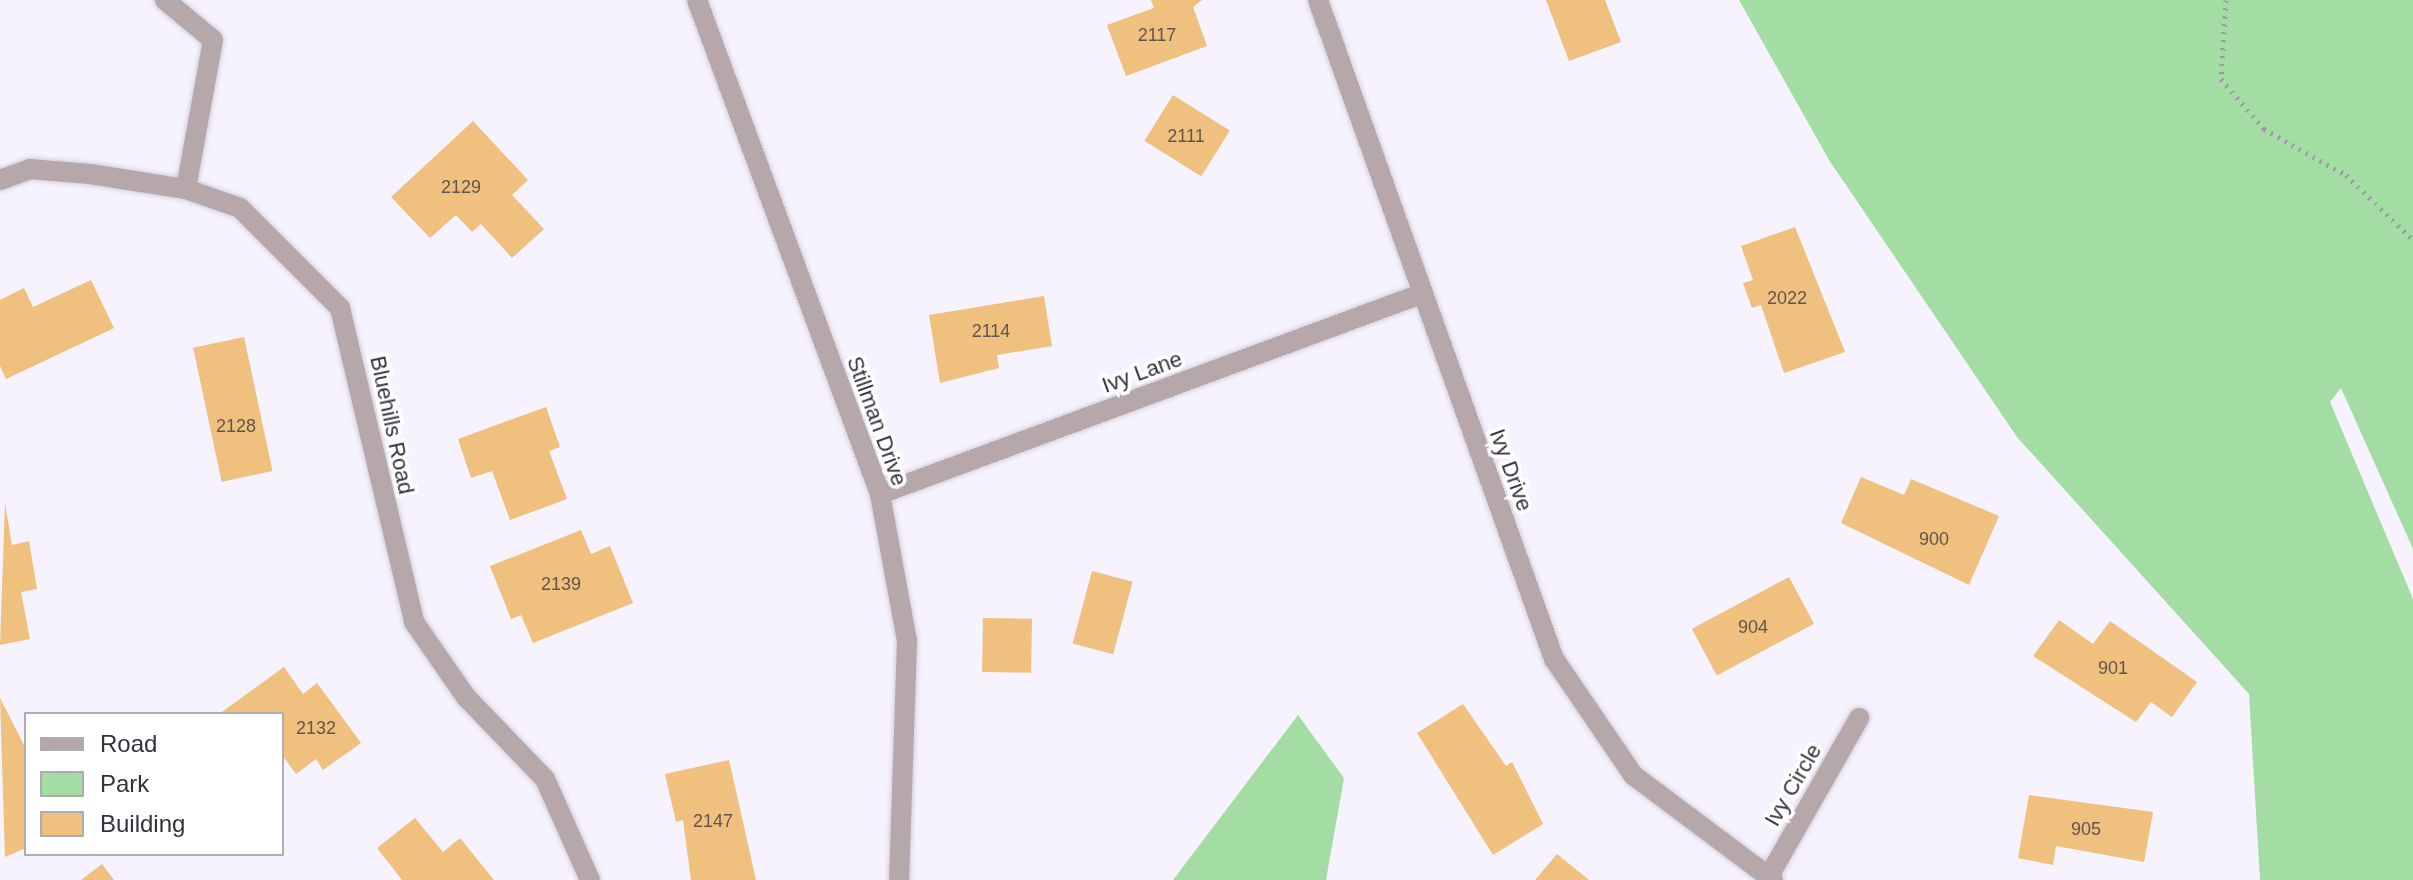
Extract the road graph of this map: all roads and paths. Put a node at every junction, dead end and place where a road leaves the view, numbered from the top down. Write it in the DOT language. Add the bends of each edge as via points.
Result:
graph roads {
  1 [pos="165,0"];
  2 [pos="697,0"];
  3 [pos="1318,0"];
  4 [pos="2226,0"];
  5 [pos="0,180"];
  6 [pos="186,189"];
  7 [pos="2413,240"];
  8 [pos="1421,294"];
  9 [pos="880,494"];
  10 [pos="1859,718"];
  11 [pos="1771,878"];
  12 [pos="590,880"];
  13 [pos="899,880"];
  1 -- 6 [label="street" via="213,40"];
  2 -- 9 [label="street, Stillman Drive"];
  3 -- 8 [label="street, Ivy Drive"];
  4 -- 7 [label="path" via="2221,79 2264,129 2346,175"];
  5 -- 6 [label="street, Bluehills Road" via="30,169"];
  6 -- 12 [label="street, Bluehills Road" via="240,208 340,308 414,622 466,697 545,779"];
  8 -- 9 [label="street, Ivy Lane"];
  8 -- 11 [label="street, Ivy Drive" via="1554,659 1633,775"];
  9 -- 13 [label="street, Stillman Drive" via="907,641"];
  10 -- 11 [label="street, Ivy Circle"];
}
